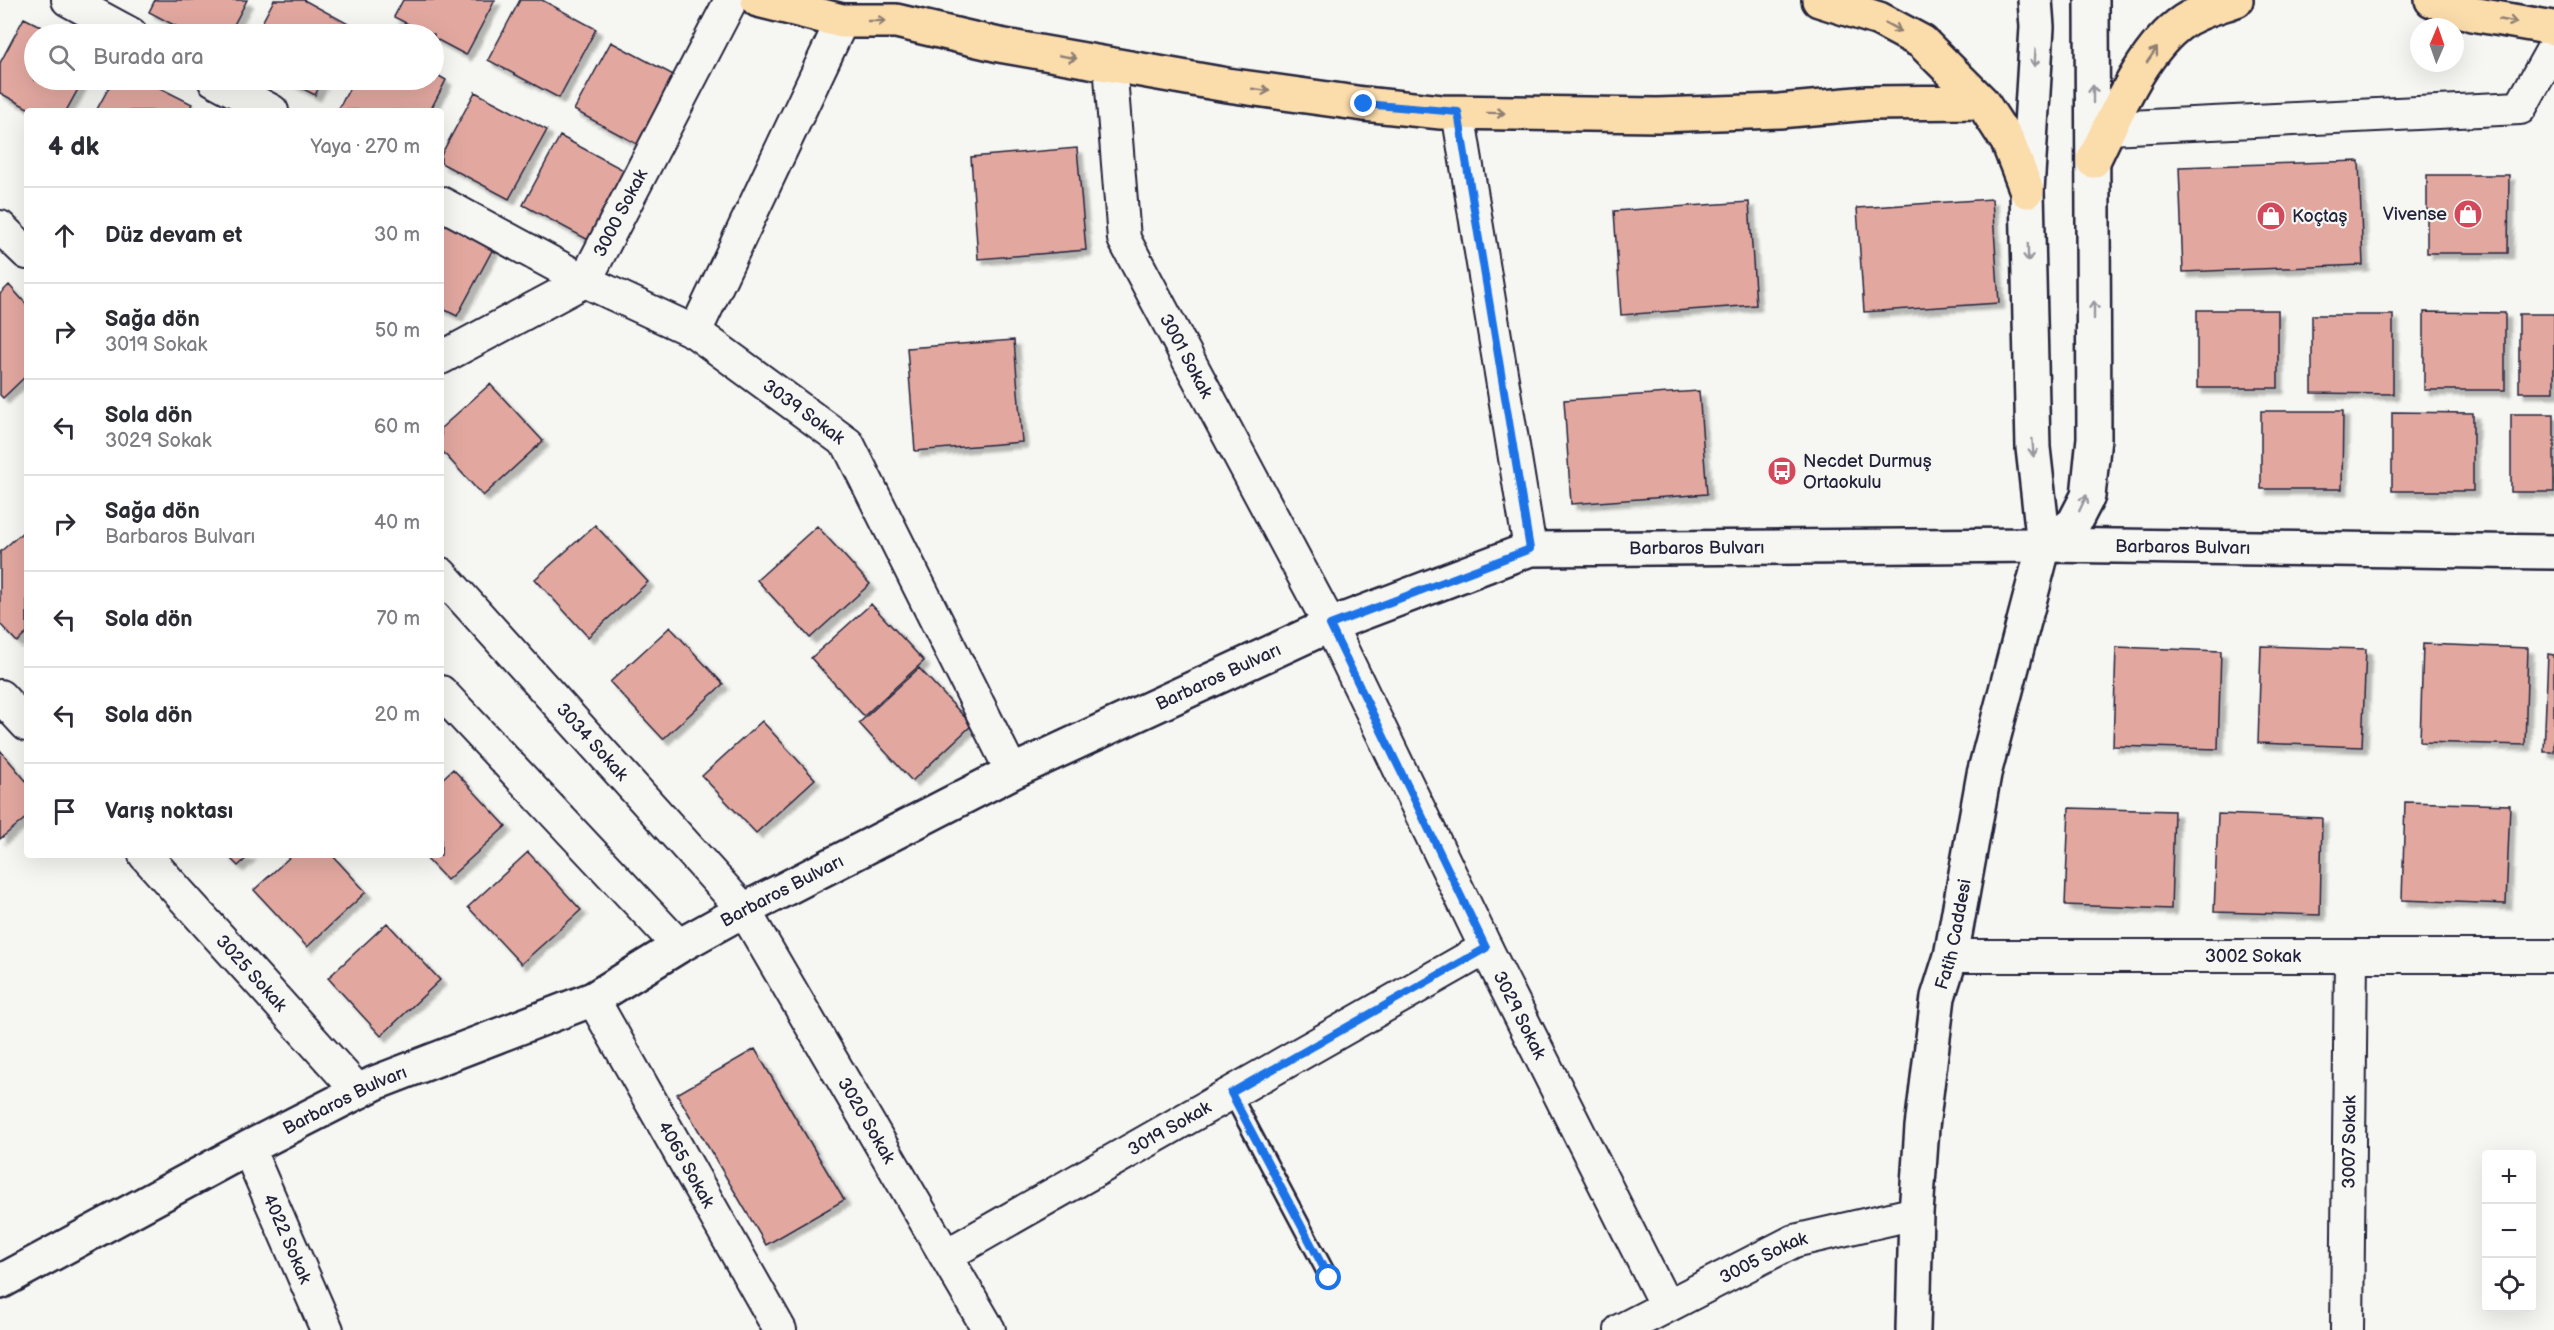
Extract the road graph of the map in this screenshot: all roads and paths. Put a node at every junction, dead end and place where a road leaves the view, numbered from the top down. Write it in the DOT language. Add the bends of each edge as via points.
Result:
graph roads {
  1 [pos="68,0"];
  2 [pos="731,0"];
  3 [pos="758,0"];
  4 [pos="1819,0"];
  5 [pos="2035,0"];
  6 [pos="2092,0"];
  7 [pos="2236,0"];
  8 [pos="2432,0"];
  9 [pos="842,21"];
  10 [pos="112,24"];
  11 [pos="2554,28"];
  12 [pos="2554,47"];
  13 [pos="1110,64"];
  14 [pos="233,90"];
  15 [pos="1982,102"];
  16 [pos="266,108"];
  17 [pos="1458,112"];
  18 [pos="2109,128"];
  19 [pos="2093,161"];
  20 [pos="2027,191"];
  21 [pos="444,205"];
  22 [pos="0,227"];
  23 [pos="24,250"];
  24 [pos="585,281"];
  25 [pos="695,332"];
  26 [pos="444,356"];
  27 [pos="2044,544"];
  28 [pos="1530,549"];
  29 [pos="2554,552"];
  30 [pos="444,577"];
  31 [pos="1330,625"];
  32 [pos="444,695"];
  33 [pos="0,696"];
  34 [pos="24,722"];
  35 [pos="1012,772"];
  36 [pos="148,858"];
  37 [pos="744,909"];
  38 [pos="679,946"];
  39 [pos="1486,948"];
  40 [pos="1951,956"];
  41 [pos="2351,956"];
  42 [pos="2554,956"];
  43 [pos="593,999"];
  44 [pos="359,1092"];
  45 [pos="1231,1093"];
  46 [pos="248,1148"];
  47 [pos="1916,1213"];
  48 [pos="947,1255"];
  49 [pos="1329,1278"];
  50 [pos="0,1282"];
  51 [pos="1666,1306"];
  52 [pos="327,1330"];
  53 [pos="780,1330"];
  54 [pos="989,1330"];
  55 [pos="1621,1330"];
  56 [pos="1913,1330"];
  57 [pos="2347,1330"];
  1 -- 10 [label="street"];
  2 -- 24 [label="street, 3000 Sokak"];
  3 -- 9 [label="main road"];
  4 -- 15 [label="main road, one-way" via="1879,19 1923,42"];
  5 -- 20 [label="street, one-way" via="2037,27"];
  19 -- 6 [label="street, one-way"];
  18 -- 7 [label="main road, one-way" via="2160,43 2183,22"];
  8 -- 11 [label="main road, one-way" via="2472,14"];
  9 -- 13 [label="main road, one-way" via="896,21 999,45"];
  9 -- 25 [label="street"];
  12 -- 18 [label="street" via="2520,108"];
  13 -- 17 [label="main road, one-way" via="1364,104"];
  13 -- 31 [label="street, 3001 Sokak" via="1124,239"];
  14 -- 16 [label="street"];
  17 -- 15 [label="main road, one-way" via="1657,115 1868,103"];
  15 -- 20 [label="main road" via="2008,142"];
  17 -- 28 [label="street"];
  18 -- 19 [label="main road"];
  27 -- 19 [label="street, one-way" via="2074,523 2088,496 2094,438"];
  20 -- 27 [label="street, one-way" via="2033,448"];
  21 -- 24 [label="street, 3039 Sokak"];
  22 -- 23 [label="street"];
  24 -- 25 [label="street, 3039 Sokak"];
  24 -- 26 [label="street"];
  25 -- 35 [label="street, 3039 Sokak" via="848,444"];
  27 -- 28 [label="street, Barbaros Bulvarı"];
  27 -- 29 [label="street, Barbaros Bulvarı"];
  27 -- 40 [label="street, Fatih Caddesi" via="1984,774"];
  28 -- 31 [label="street, Barbaros Bulvarı"];
  30 -- 37 [label="street, 3034 Sokak"];
  31 -- 35 [label="street, Barbaros Bulvarı"];
  31 -- 39 [label="street, 3029 Sokak"];
  32 -- 38 [label="street"];
  33 -- 34 [label="street"];
  35 -- 37 [label="street, Barbaros Bulvarı"];
  36 -- 44 [label="street, 3025 Sokak"];
  37 -- 38 [label="street, Barbaros Bulvarı"];
  37 -- 48 [label="street, 3020 Sokak"];
  38 -- 43 [label="street, Barbaros Bulvarı"];
  39 -- 45 [label="street, 3019 Sokak"];
  39 -- 51 [label="street, 3029 Sokak"];
  40 -- 41 [label="street, 3002 Sokak"];
  40 -- 47 [label="street, Fatih Caddesi" via="1938,997"];
  41 -- 42 [label="street, 3002 Sokak"];
  41 -- 57 [label="street, 3007 Sokak"];
  43 -- 44 [label="street, Barbaros Bulvarı"];
  43 -- 53 [label="street, 4065 Sokak"];
  44 -- 46 [label="street, Barbaros Bulvarı"];
  45 -- 48 [label="street, 3019 Sokak"];
  45 -- 49 [label="lane"];
  46 -- 50 [label="street, Barbaros Bulvarı"];
  46 -- 52 [label="street, 4022 Sokak"];
  47 -- 51 [label="street, 3005 Sokak" via="1794,1241"];
  47 -- 56 [label="street, Fatih Caddesi"];
  48 -- 54 [label="street, 3020 Sokak"];
  51 -- 55 [label="street, 3005 Sokak"];
}
